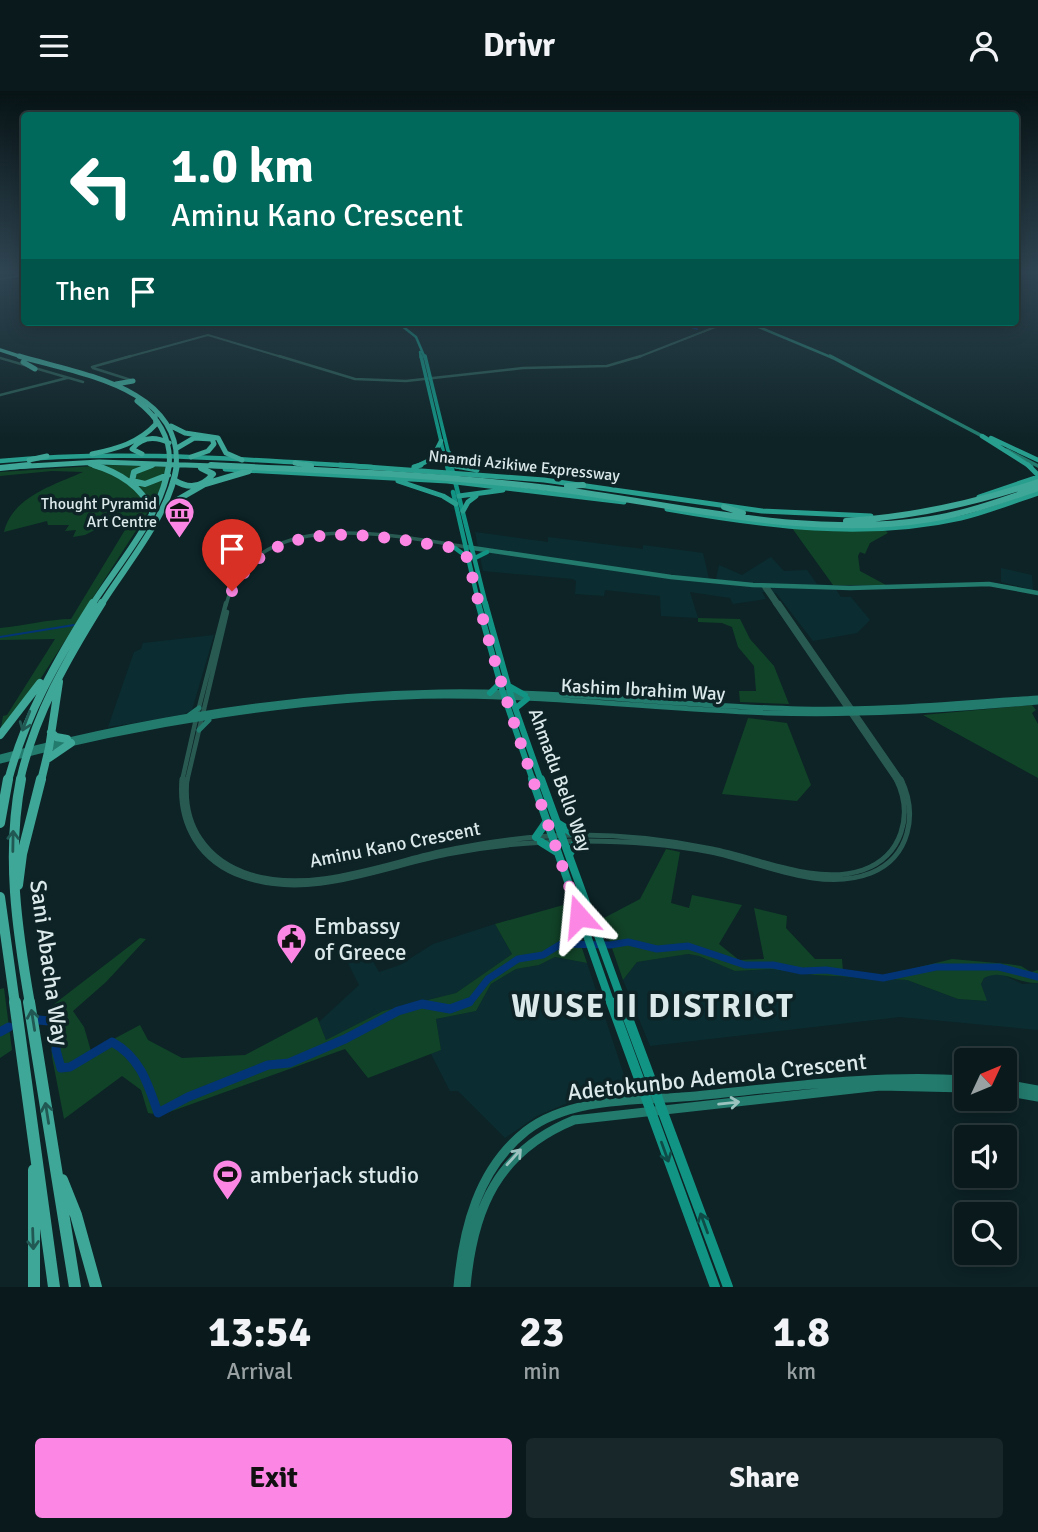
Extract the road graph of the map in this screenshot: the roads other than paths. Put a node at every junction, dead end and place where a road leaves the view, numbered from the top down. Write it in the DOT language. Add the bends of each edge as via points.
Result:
graph roads {
  1 [pos="400,328"];
  2 [pos="403,328"];
  3 [pos="712,328"];
  4 [pos="764,328"];
  5 [pos="0,354"];
  6 [pos="23,362"];
  7 [pos="35,369"];
  8 [pos="57,375"];
  9 [pos="69,378"];
  10 [pos="428,378"];
  11 [pos="134,381"];
  12 [pos="83,382"];
  13 [pos="104,383"];
  14 [pos="135,394"];
  15 [pos="0,395"];
  16 [pos="155,416"];
  17 [pos="170,425"];
  18 [pos="983,436"];
  19 [pos="441,441"];
  20 [pos="169,443"];
  21 [pos="177,450"];
  22 [pos="449,453"];
  23 [pos="92,454"];
  24 [pos="142,454"];
  25 [pos="47,456"];
  26 [pos="191,457"];
  27 [pos="242,460"];
  28 [pos="295,463"];
  29 [pos="1038,463"];
  30 [pos="90,464"];
  31 [pos="9,465"];
  32 [pos="153,465"];
  33 [pos="458,465"];
  34 [pos="0,466"];
  35 [pos="42,466"];
  36 [pos="311,466"];
  37 [pos="201,467"];
  38 [pos="450,467"];
  39 [pos="409,468"];
  40 [pos="284,469"];
  41 [pos="253,470"];
  42 [pos="302,473"];
  43 [pos="363,473"];
  44 [pos="172,474"];
  45 [pos="341,475"];
  46 [pos="509,477"];
  47 [pos="1038,477"];
  48 [pos="387,478"];
  49 [pos="583,485"];
  50 [pos="567,486"];
  51 [pos="517,488"];
  52 [pos="482,493"];
  53 [pos="1038,493"];
  54 [pos="576,495"];
  55 [pos="600,495"];
  56 [pos="984,495"];
  57 [pos="457,499"];
  58 [pos="979,502"];
  59 [pos="724,507"];
  60 [pos="463,511"];
  61 [pos="156,512"];
  62 [pos="743,513"];
  63 [pos="962,517"];
  64 [pos="940,518"];
  65 [pos="464,537"];
  66 [pos="455,547"];
  67 [pos="471,550"];
  68 [pos="487,552"];
  69 [pos="766,587"];
  70 [pos="1038,594"];
  71 [pos="51,670"];
  72 [pos="62,670"];
  73 [pos="500,683"];
  74 [pos="509,686"];
  75 [pos="493,695"];
  76 [pos="508,696"];
  77 [pos="526,697"];
  78 [pos="1038,700"];
  79 [pos="507,706"];
  80 [pos="516,708"];
  81 [pos="853,713"];
  82 [pos="866,714"];
  83 [pos="200,715"];
  84 [pos="213,716"];
  85 [pos="184,720"];
  86 [pos="864,723"];
  87 [pos="196,730"];
  88 [pos="51,733"];
  89 [pos="0,735"];
  90 [pos="69,741"];
  91 [pos="45,747"];
  92 [pos="0,759"];
  93 [pos="47,760"];
  94 [pos="552,821"];
  95 [pos="0,823"];
  96 [pos="562,837"];
  97 [pos="553,838"];
  98 [pos="576,838"];
  99 [pos="538,839"];
  100 [pos="558,853"];
  101 [pos="569,856"];
  102 [pos="0,901"];
  103 [pos="16,906"];
  104 [pos="613,995"];
  105 [pos="954,1080"];
  106 [pos="1017,1086"];
  107 [pos="954,1088"];
  108 [pos="1038,1090"];
  109 [pos="1017,1093"];
  110 [pos="1038,1097"];
  111 [pos="661,1105"];
  112 [pos="648,1107"];
  113 [pos="35,1146"];
  114 [pos="56,1167"];
  115 [pos="34,1287"];
  116 [pos="54,1287"];
  117 [pos="75,1287"];
  118 [pos="96,1287"];
  119 [pos="458,1287"];
  120 [pos="466,1287"];
  121 [pos="715,1287"];
  122 [pos="728,1287"];
  1 -- 10 [label="main road, Ahmadu Bello Way" via="415,342"];
  2 -- 10 [label="main road, Ahmadu Bello Way" via="419,342"];
  3 -- 10 [label="street" via="607,366 524,367"];
  4 -- 18 [label="main road" via="812,347"];
  5 -- 6 [label="highway"];
  5 -- 7 [label="street"];
  5 -- 13 [label="highway"];
  6 -- 7 [label="highway"];
  6 -- 13 [label="highway"];
  7 -- 8 [label="street"];
  8 -- 9 [label="street"];
  8 -- 15 [label="street" via="57,379"];
  9 -- 12 [label="street"];
  9 -- 15 [label="street"];
  10 -- 11 [label="street" via="395,382 355,379 208,335 92,367"];
  10 -- 19 [label="main road, Ahmadu Bello Way"];
  10 -- 22 [label="main road, Ahmadu Bello Way"];
  11 -- 13 [label="highway"];
  11 -- 14 [label="highway" via="124,387"];
  12 -- 13 [label="highway"];
  13 -- 14 [label="highway"];
  13 -- 16 [label="highway"];
  14 -- 17 [label="highway"];
  16 -- 20 [label="highway"];
  16 -- 23 [label="highway" via="156,424 147,433"];
  17 -- 21 [label="highway"];
  17 -- 27 [label="highway" via="180,432 218,438 226,453"];
  18 -- 29 [label="highway"];
  18 -- 47 [label="highway" via="1033,468"];
  19 -- 38 [label="main road, Ahmadu Bello Way"];
  19 -- 39 [label="highway" via="432,460"];
  20 -- 24 [label="highway" via="158,438 143,440 132,449"];
  20 -- 44 [label="highway"];
  21 -- 26 [label="highway" via="194,438 212,439 212,447"];
  21 -- 44 [label="highway"];
  22 -- 33 [label="highway"];
  22 -- 38 [label="main road, Ahmadu Bello Way"];
  23 -- 24 [label="highway, Nnamdi Azikiwe Expressway"];
  23 -- 25 [label="highway, Nnamdi Azikiwe Expressway"];
  24 -- 26 [label="highway, Nnamdi Azikiwe Expressway"];
  25 -- 31 [label="highway"];
  25 -- 34 [label="highway, Nnamdi Azikiwe Expressway"];
  26 -- 27 [label="highway, Nnamdi Azikiwe Expressway"];
  27 -- 28 [label="highway, Nnamdi Azikiwe Expressway"];
  28 -- 36 [label="highway"];
  28 -- 39 [label="highway, Nnamdi Azikiwe Expressway"];
  30 -- 32 [label="highway, Nnamdi Azikiwe Expressway"];
  30 -- 35 [label="highway, Nnamdi Azikiwe Expressway"];
  30 -- 61 [label="highway" via="105,468 145,496"];
  31 -- 34 [label="highway, Nnamdi Azikiwe Expressway"];
  31 -- 35 [label="highway"];
  31 -- 36 [label="highway, Nnamdi Azikiwe Expressway" via="119,457"];
  31 -- 40 [label="highway, Nnamdi Azikiwe Expressway" via="115,461"];
  32 -- 37 [label="highway, Nnamdi Azikiwe Expressway"];
  32 -- 44 [label="highway" via="134,472 132,481 151,483"];
  33 -- 38 [label="highway"];
  33 -- 46 [label="highway"];
  34 -- 35 [label="highway, Nnamdi Azikiwe Expressway"];
  36 -- 50 [label="highway, Nnamdi Azikiwe Expressway"];
  37 -- 41 [label="highway, Nnamdi Azikiwe Expressway"];
  37 -- 44 [label="highway" via="213,474 204,484 186,486"];
  38 -- 57 [label="main road, Ahmadu Bello Way"];
  39 -- 46 [label="highway, Nnamdi Azikiwe Expressway"];
  40 -- 42 [label="highway"];
  40 -- 43 [label="highway, Nnamdi Azikiwe Expressway"];
  41 -- 42 [label="highway, Nnamdi Azikiwe Expressway"];
  41 -- 61 [label="highway" via="233,474"];
  42 -- 45 [label="highway, Nnamdi Azikiwe Expressway"];
  43 -- 45 [label="highway"];
  43 -- 55 [label="highway, Nnamdi Azikiwe Expressway"];
  44 -- 61 [label="highway, Sani Abacha Way"];
  45 -- 48 [label="highway, Nnamdi Azikiwe Expressway"];
  46 -- 49 [label="highway, Nnamdi Azikiwe Expressway"];
  47 -- 56 [label="highway, Nnamdi Azikiwe Expressway"];
  47 -- 58 [label="highway, Nnamdi Azikiwe Expressway"];
  48 -- 51 [label="highway, Nnamdi Azikiwe Expressway"];
  48 -- 57 [label="highway"];
  49 -- 50 [label="highway"];
  49 -- 59 [label="highway, Nnamdi Azikiwe Expressway"];
  50 -- 62 [label="highway, Nnamdi Azikiwe Expressway"];
  51 -- 52 [label="highway"];
  51 -- 54 [label="highway, Nnamdi Azikiwe Expressway"];
  52 -- 57 [label="highway"];
  52 -- 60 [label="highway"];
  53 -- 63 [label="highway, Nnamdi Azikiwe Expressway"];
  53 -- 64 [label="highway, Nnamdi Azikiwe Expressway"];
  54 -- 55 [label="highway"];
  54 -- 63 [label="highway, Nnamdi Azikiwe Expressway" via="750,523 823,529 901,527"];
  55 -- 64 [label="highway, Nnamdi Azikiwe Expressway" via="796,524 871,526"];
  56 -- 58 [label="highway"];
  56 -- 59 [label="highway, Nnamdi Azikiwe Expressway" via="929,510 860,517"];
  57 -- 60 [label="main road, Ahmadu Bello Way"];
  57 -- 65 [label="main road, Ahmadu Bello Way"];
  58 -- 62 [label="highway, Nnamdi Azikiwe Expressway" via="865,520"];
  59 -- 62 [label="highway"];
  60 -- 67 [label="main road, Ahmadu Bello Way"];
  61 -- 71 [label="highway, Sani Abacha Way"];
  61 -- 72 [label="highway, Sani Abacha Way"];
  63 -- 64 [label="highway"];
  65 -- 66 [label="main road"];
  65 -- 67 [label="main road, Ahmadu Bello Way"];
  66 -- 67 [label="main road"];
  66 -- 67 [label="street, Aminu Kano Crescent"];
  66 -- 83 [label="street, Aminu Kano Crescent" via="340,533 296,541 262,557 232,591"];
  67 -- 68 [label="main road"];
  67 -- 69 [label="main road"];
  67 -- 73 [label="main road, Ahmadu Bello Way"];
  67 -- 74 [label="main road, Ahmadu Bello Way"];
  68 -- 69 [label="main road" via="679,580"];
  69 -- 70 [label="main road" via="990,585"];
  69 -- 81 [label="street, Aminu Kano Crescent"];
  71 -- 89 [label="highway"];
  71 -- 95 [label="highway, Sani Abacha Way, one-way" via="15,751"];
  72 -- 88 [label="highway"];
  103 -- 72 [label="highway, Sani Abacha Way, one-way" via="13,831 17,799 30,741"];
  73 -- 75 [label="main road"];
  73 -- 76 [label="main road, Ahmadu Bello Way"];
  74 -- 76 [label="main road, Ahmadu Bello Way"];
  74 -- 77 [label="main road"];
  75 -- 76 [label="main road, Kashim Ibrahim Way"];
  75 -- 79 [label="main road"];
  75 -- 84 [label="main road, Kashim Ibrahim Way" via="342,701"];
  76 -- 77 [label="main road, Kashim Ibrahim Way"];
  76 -- 79 [label="main road, Ahmadu Bello Way"];
  76 -- 80 [label="main road, Ahmadu Bello Way"];
  77 -- 80 [label="main road"];
  77 -- 81 [label="main road, Kashim Ibrahim Way" via="769,713"];
  78 -- 81 [label="main road, Kashim Ibrahim Way"];
  78 -- 82 [label="main road, Kashim Ibrahim Way"];
  79 -- 94 [label="main road, Ahmadu Bello Way"];
  80 -- 94 [label="main road, Ahmadu Bello Way"];
  81 -- 82 [label="main road, Kashim Ibrahim Way"];
  81 -- 86 [label="street, Aminu Kano Crescent"];
  81 -- 98 [label="street, Aminu Kano Crescent" via="899,784 906,818 901,838 871,867 841,874 814,873 685,844"];
  82 -- 86 [label="main road"];
  83 -- 84 [label="main road"];
  83 -- 84 [label="main road, Kashim Ibrahim Way"];
  83 -- 85 [label="main road"];
  83 -- 85 [label="main road, Kashim Ibrahim Way"];
  83 -- 87 [label="street, Aminu Kano Crescent"];
  84 -- 87 [label="main road"];
  85 -- 87 [label="main road"];
  85 -- 90 [label="main road, Kashim Ibrahim Way"];
  86 -- 98 [label="street, Aminu Kano Crescent" via="903,781 910,809 911,825 903,847 874,871 843,879 815,878 699,850"];
  87 -- 99 [label="street, Aminu Kano Crescent" via="181,787 188,832 205,855 251,880 309,885"];
  88 -- 90 [label="highway"];
  88 -- 91 [label="highway"];
  90 -- 91 [label="main road, Kashim Ibrahim Way"];
  90 -- 93 [label="highway"];
  91 -- 92 [label="main road, Kashim Ibrahim Way"];
  91 -- 93 [label="highway"];
  93 -- 103 [label="highway" via="22,855"];
  94 -- 96 [label="main road, Ahmadu Bello Way"];
  94 -- 97 [label="main road, Ahmadu Bello Way"];
  94 -- 98 [label="main road"];
  94 -- 99 [label="main road"];
  96 -- 97 [label="street, Aminu Kano Crescent"];
  96 -- 98 [label="street, Aminu Kano Crescent"];
  96 -- 101 [label="main road, Ahmadu Bello Way"];
  97 -- 99 [label="street, Aminu Kano Crescent"];
  97 -- 100 [label="main road, Ahmadu Bello Way"];
  98 -- 101 [label="main road"];
  99 -- 100 [label="main road"];
  100 -- 104 [label="main road, Ahmadu Bello Way"];
  101 -- 104 [label="main road, Ahmadu Bello Way"];
  102 -- 113 [label="highway, Sani Abacha Way"];
  114 -- 103 [label="highway, Sani Abacha Way, one-way"];
  104 -- 111 [label="main road, Ahmadu Bello Way"];
  104 -- 112 [label="main road, Ahmadu Bello Way"];
  105 -- 111 [label="main road, Adetokunbo Ademola Crescent" via="876,1078"];
  106 -- 108 [label="main road"];
  111 -- 107 [label="main road, Adetokunbo Ademola Crescent, one-way" via="880,1086"];
  109 -- 110 [label="main road"];
  111 -- 112 [label="main road, Adetokunbo Ademola Crescent"];
  122 -- 111 [label="main road, Ahmadu Bello Way, one-way"];
  112 -- 119 [label="main road, Adetokunbo Ademola Crescent" via="566,1111 515,1140 486,1180 470,1215"];
  120 -- 112 [label="main road, Adetokunbo Ademola Crescent, one-way" via="468,1254 481,1209 520,1150 565,1122"];
  112 -- 121 [label="main road, Ahmadu Bello Way, one-way"];
  113 -- 115 [label="highway, one-way"];
  113 -- 116 [label="highway, Sani Abacha Way"];
  114 -- 117 [label="highway, Sani Abacha Way"];
  114 -- 118 [label="highway" via="76,1215"];
}
